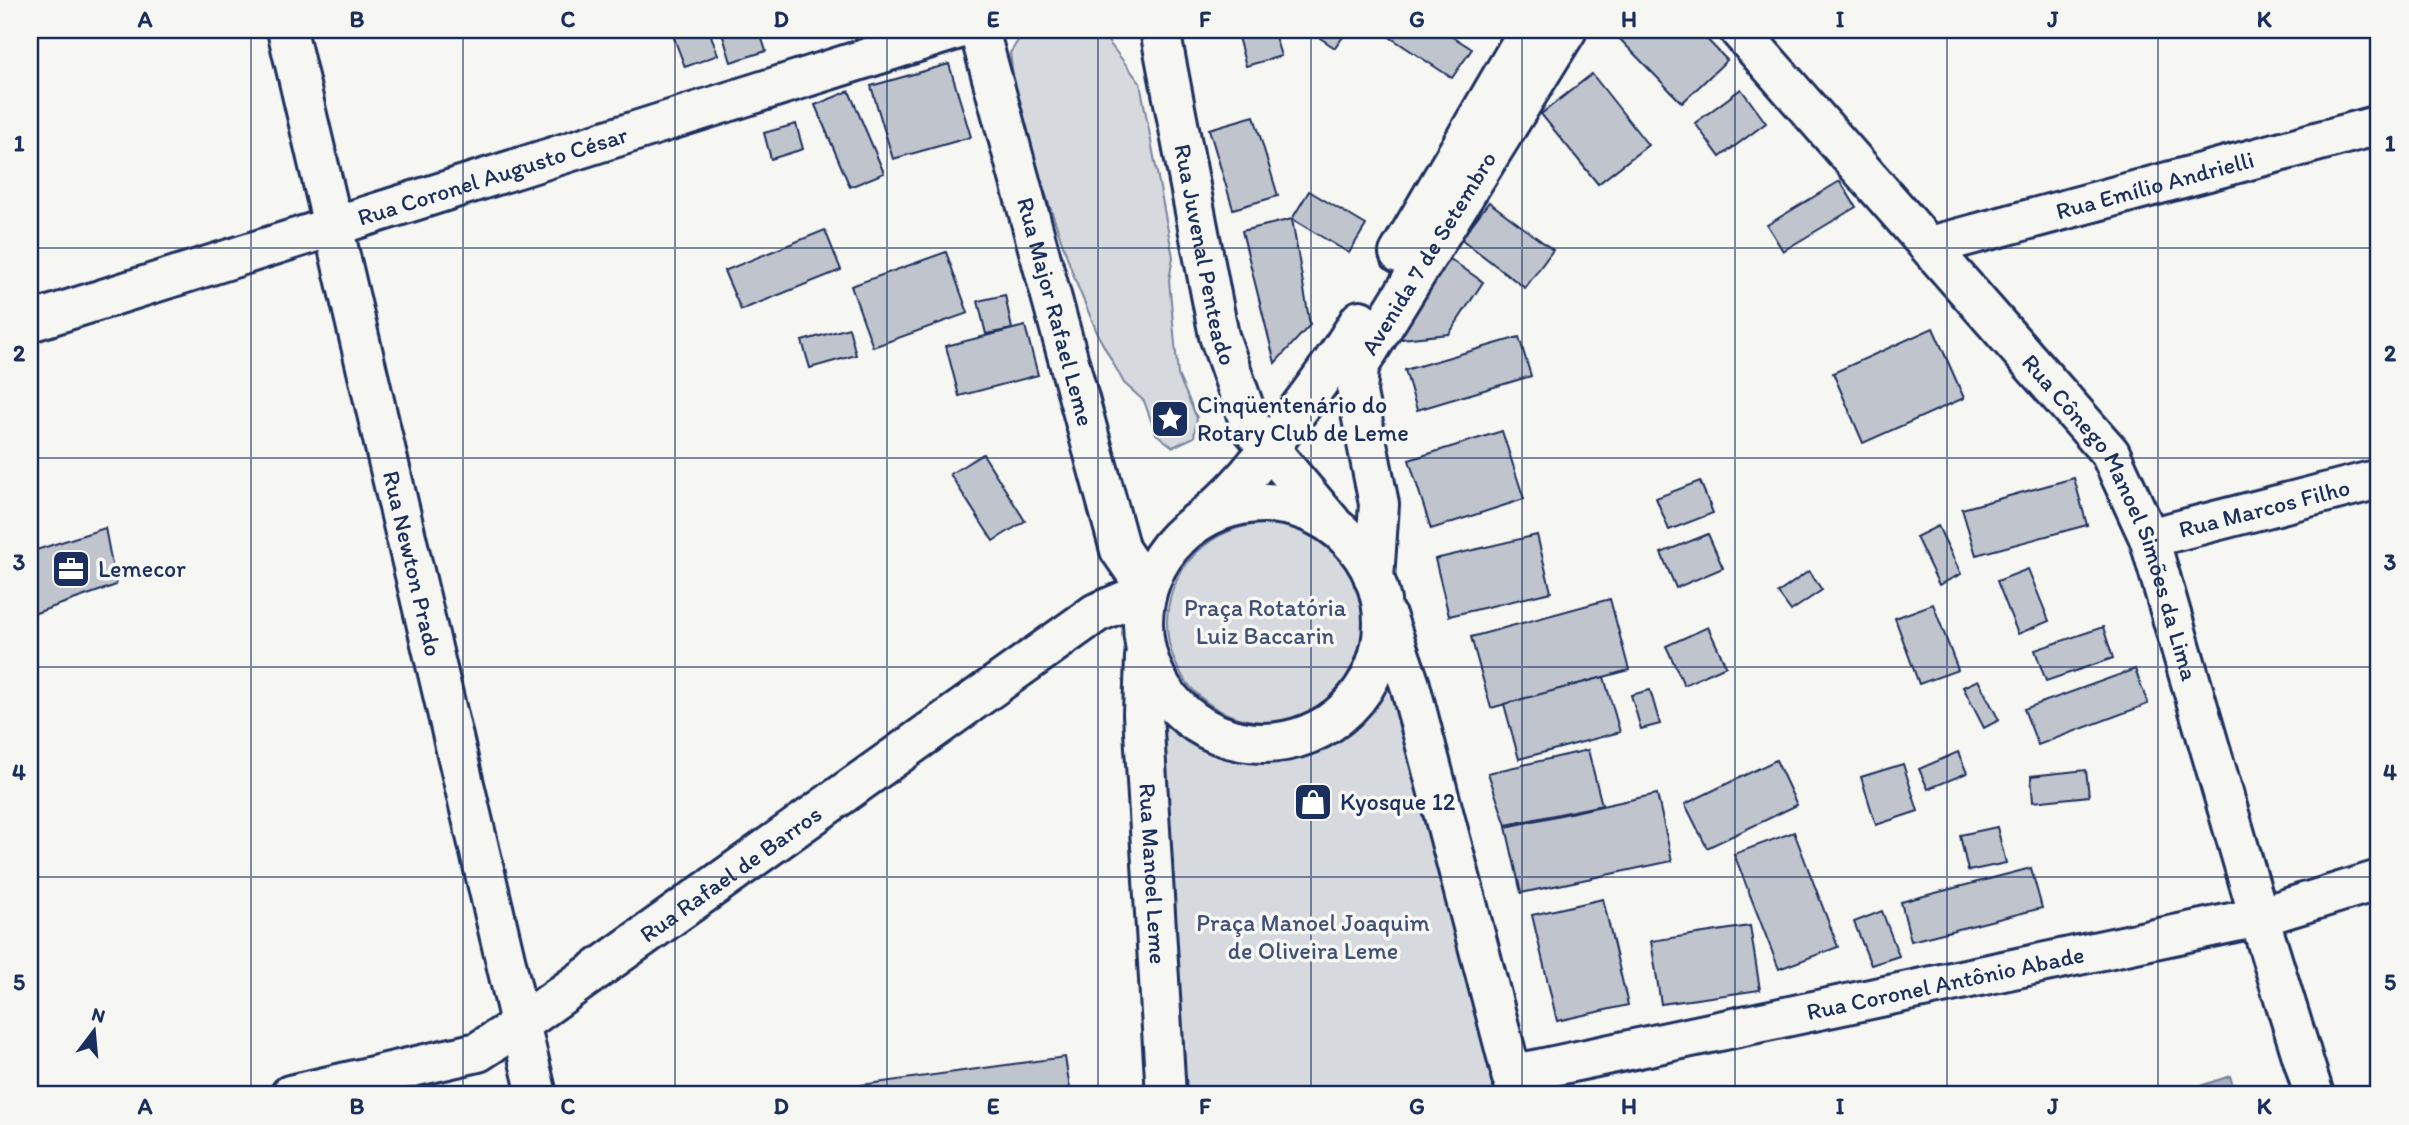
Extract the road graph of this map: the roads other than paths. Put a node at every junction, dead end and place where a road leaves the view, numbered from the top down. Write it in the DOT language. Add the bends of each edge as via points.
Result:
graph roads {
  1 [pos="287,30"];
  2 [pos="956,30"];
  3 [pos="979,30"];
  4 [pos="1160,30"];
  5 [pos="1530,30"];
  6 [pos="1567,30"];
  7 [pos="1739,30"];
  8 [pos="2379,125"];
  9 [pos="332,227"];
  10 [pos="1930,246"];
  11 [pos="30,322"];
  12 [pos="1269,450"];
  13 [pos="2379,479"];
  14 [pos="1192,526"];
  15 [pos="1337,529"];
  16 [pos="2149,538"];
  17 [pos="1147,590"];
  18 [pos="1378,591"];
  19 [pos="1146,651"];
  20 [pos="2379,880"];
  21 [pos="2259,917"];
  22 [pos="521,1024"];
  23 [pos="1514,1085"];
  24 [pos="290,1095"];
  25 [pos="537,1095"];
  26 [pos="1166,1095"];
  27 [pos="2314,1095"];
  1 -- 9 [label="street, Rua Newton Prado"];
  2 -- 9 [label="street, Rua Coronel Augusto César"];
  3 -- 17 [label="street, Rua Major Rafael Leme" via="1120,550"];
  4 -- 12 [label="street, Rua Juvenal Penteado" via="1219,336 1251,427"];
  5 -- 12 [label="street, Avenida 7 de Setembro" via="1342,350"];
  6 -- 18 [label="street, Avenida 7 de Setembro" via="1359,366 1357,393 1379,503"];
  7 -- 10 [label="street, Rua Cônego Manoel Simões da Lima"];
  8 -- 10 [label="street, Rua Emílio Andrielli"];
  9 -- 11 [label="street, Rua Coronel Augusto César"];
  9 -- 22 [label="street, Rua Newton Prado"];
  10 -- 16 [label="street, Rua Cônego Manoel Simões da Lima" via="2110,453"];
  12 -- 14 [label="street, Avenida 7 de Setembro" via="1233,492"];
  12 -- 15 [label="street, Rua Juvenal Penteado"];
  13 -- 16 [label="street, Rua Marcos Filho"];
  14 -- 15 [label="street" via="1226,508 1265,503 1303,510"];
  14 -- 17 [label="street" via="1164,554"];
  15 -- 18 [label="street" via="1359,551"];
  16 -- 21 [label="street, Rua Cônego Manoel Simões da Lima"];
  17 -- 19 [label="street" via="1142,622"];
  17 -- 22 [label="street, Rua Rafael de Barros" via="1096,613"];
  18 -- 19 [label="street" via="1382,640 1362,691 1325,726 1288,741 1242,741 1198,724 1165,693"];
  18 -- 23 [label="street" via="1410,685"];
  19 -- 26 [label="street, Rua Manoel Leme" via="1143,714"];
  20 -- 21 [label="street, Rua Coronel Antônio Abade"];
  21 -- 23 [label="street, Rua Coronel Antônio Abade"];
  21 -- 27 [label="street, Rua Cônego Manoel Simões da Lima"];
  22 -- 24 [label="street, Rua Rafael de Barros" via="478,1052"];
  22 -- 25 [label="street, Rua Newton Prado"];
}
